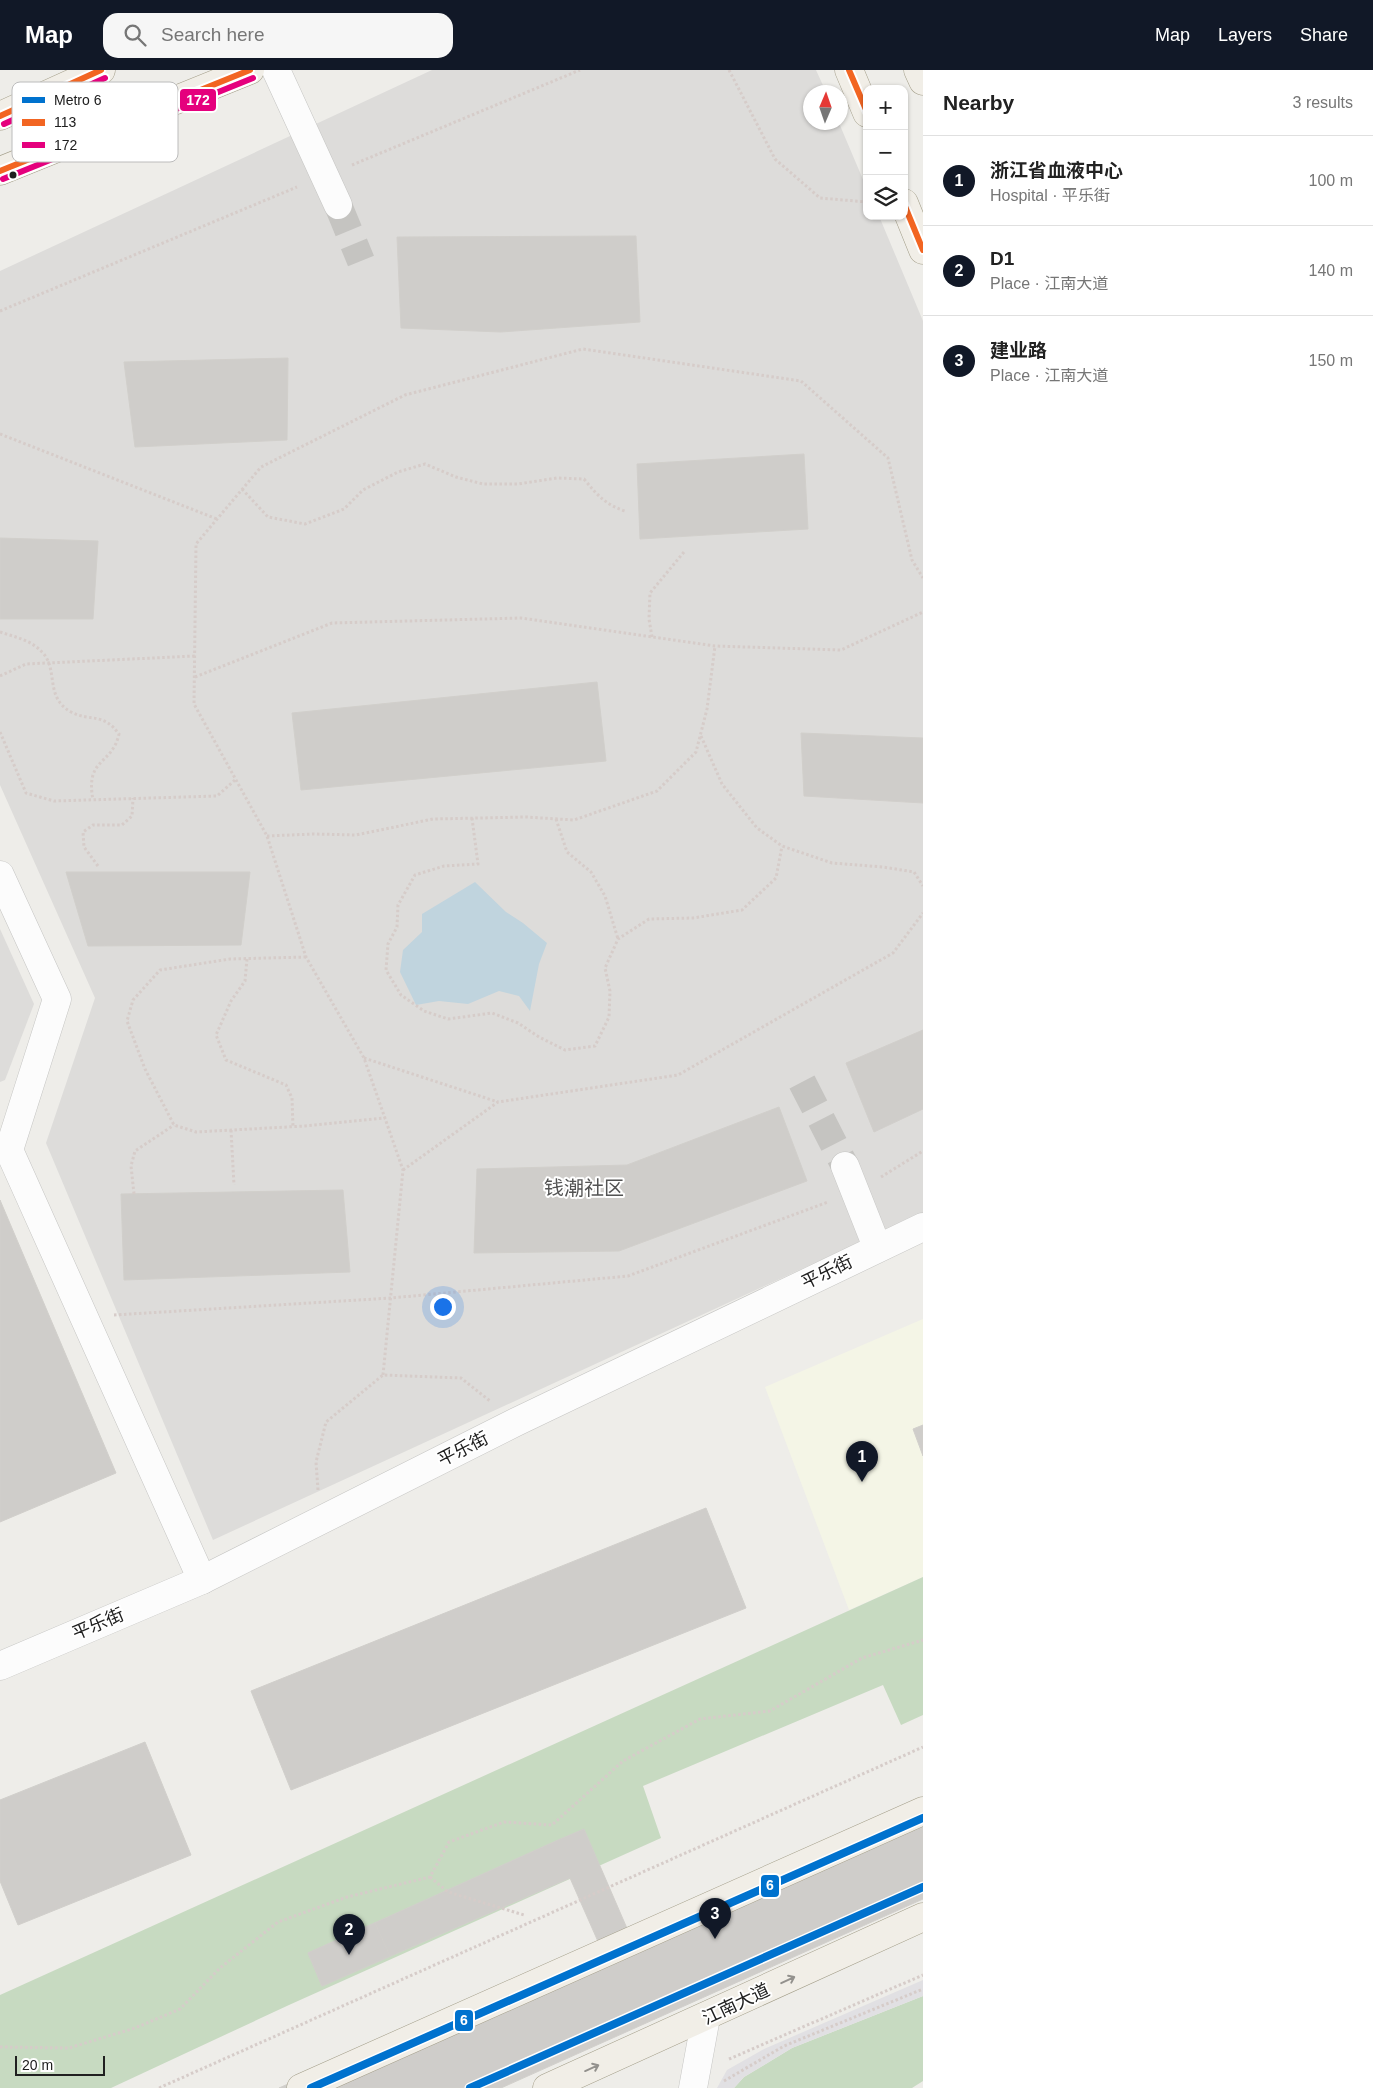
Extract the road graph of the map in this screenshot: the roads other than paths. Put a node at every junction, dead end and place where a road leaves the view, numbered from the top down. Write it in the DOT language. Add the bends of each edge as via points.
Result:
graph roads {
  1 [pos="101,70"];
  2 [pos="250,70"];
  3 [pos="276,70"];
  4 [pos="849,70"];
  5 [pos="918,70"];
  6 [pos="923,81"];
  7 [pos="75,82"];
  8 [pos="178,99"];
  9 [pos="863,103"];
  10 [pos="12,111"];
  11 [pos="0,116"];
  12 [pos="22,162"];
  13 [pos="0,171"];
  14 [pos="338,205"];
  15 [pos="908,213"];
  16 [pos="923,250"];
  17 [pos="0,875"];
  18 [pos="12,1106"];
  19 [pos="845,1166"];
  20 [pos="923,1227"];
  21 [pos="877,1247"];
  22 [pos="202,1580"];
  23 [pos="0,1666"];
  24 [pos="923,1811"];
  25 [pos="923,1917"];
  26 [pos="706,2017"];
  27 [pos="703,2081"];
  28 [pos="301,2088"];
  29 [pos="547,2088"];
  1 -- 7 [label="main road"];
  2 -- 8 [label="main road"];
  3 -- 14 [label="street"];
  4 -- 9 [label="main road"];
  5 -- 6 [label="main road"];
  10 -- 11 [label="main road"];
  12 -- 13 [label="main road"];
  15 -- 16 [label="main road"];
  17 -- 18 [label="street" via="57,999"];
  18 -- 22 [label="street" via="9,1150"];
  19 -- 21 [label="street"];
  20 -- 21 [label="street, 平乐街"];
  21 -- 22 [label="street, 平乐街" via="516,1422"];
  22 -- 23 [label="street, 平乐街"];
  24 -- 28 [label="main road"];
  26 -- 25 [label="main road, 江南大道, one-way"];
  26 -- 27 [label="street"];
  29 -- 26 [label="main road, 江南大道, one-way"];
}
